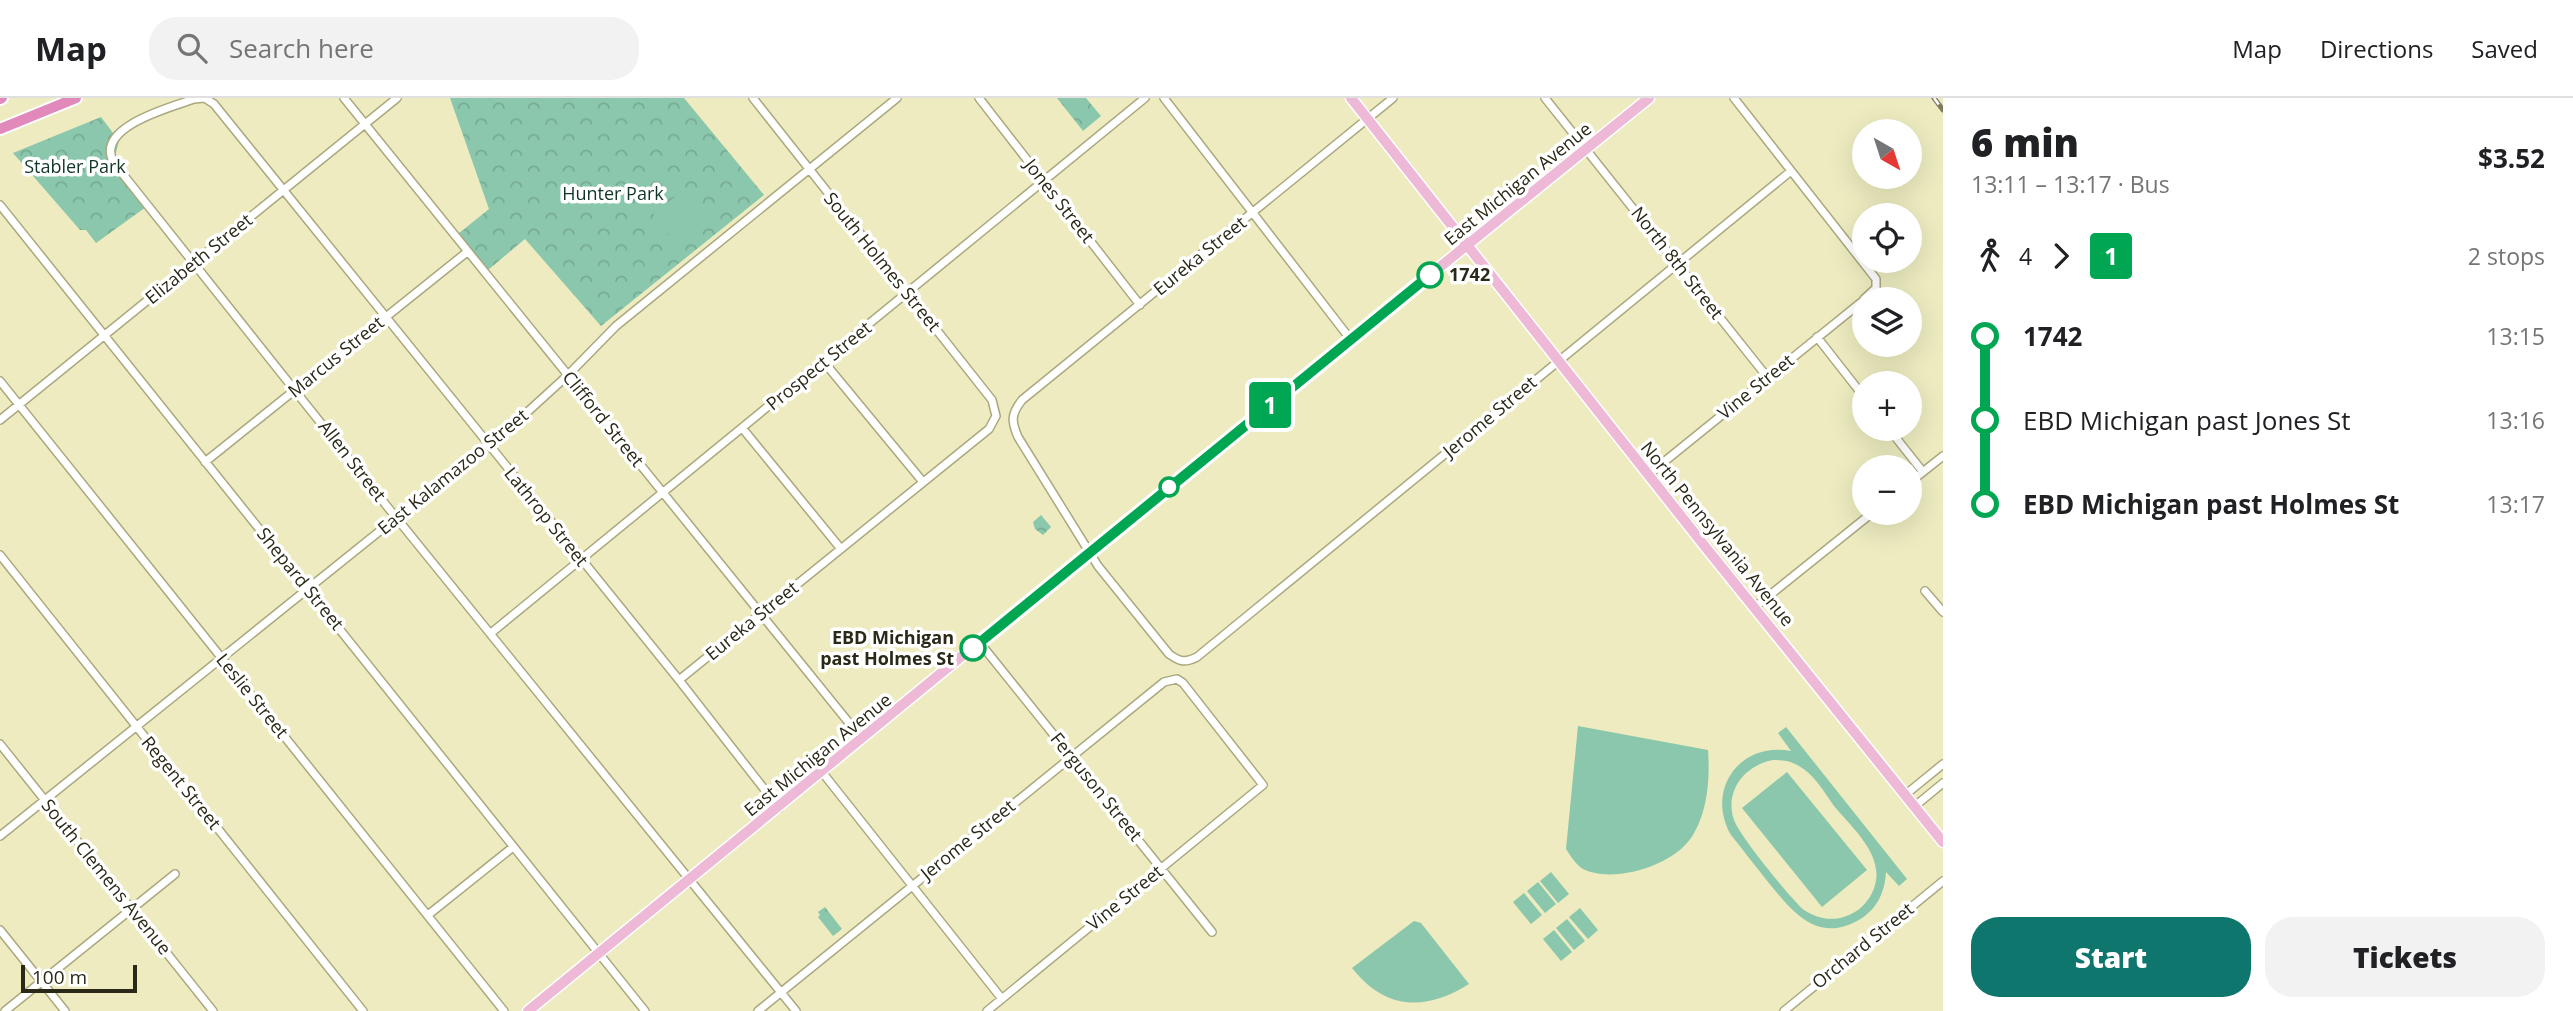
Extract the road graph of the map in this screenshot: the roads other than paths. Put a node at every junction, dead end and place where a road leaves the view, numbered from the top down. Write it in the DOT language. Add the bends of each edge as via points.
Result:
graph roads {
  1 [pos="76,98"];
  2 [pos="204,98"];
  3 [pos="344,98"];
  4 [pos="397,98"];
  5 [pos="753,98"];
  6 [pos="897,98"];
  7 [pos="979,98"];
  8 [pos="1145,98"];
  9 [pos="1164,98"];
  10 [pos="1351,98"];
  11 [pos="1393,98"];
  12 [pos="1545,98"];
  13 [pos="1648,98"];
  14 [pos="1734,98"];
  15 [pos="1367,119"];
  16 [pos="365,124"];
  17 [pos="0,130"];
  18 [pos="117,135"];
  19 [pos="1586,149"];
  20 [pos="809,170"];
  21 [pos="1791,171"];
  22 [pos="1044,181"];
  23 [pos="283,191"];
  24 [pos="0,205"];
  25 [pos="1253,213"];
  26 [pos="1467,245"];
  27 [pos="467,252"];
  28 [pos="194,263"];
  29 [pos="1678,264"];
  30 [pos="1876,287"];
  31 [pos="908,294"];
  32 [pos="1140,305"];
  33 [pos="1852,309"];
  34 [pos="386,318"];
  35 [pos="104,335"];
  36 [pos="1817,337"];
  37 [pos="1351,340"];
  38 [pos="1558,360"];
  39 [pos="824,362"];
  40 [pos="568,375"];
  41 [pos="1768,377"];
  42 [pos="0,381"];
  43 [pos="1852,382"];
  44 [pos="295,390"];
  45 [pos="19,404"];
  46 [pos="0,420"];
  47 [pos="743,429"];
  48 [pos="989,429"];
  49 [pos="1898,441"];
  50 [pos="488,444"];
  51 [pos="1943,456"];
  52 [pos="205,462"];
  53 [pos="1923,472"];
  54 [pos="1649,474"];
  55 [pos="923,482"];
  56 [pos="663,494"];
  57 [pos="397,518"];
  58 [pos="1857,525"];
  59 [pos="841,549"];
  60 [pos="1088,553"];
  61 [pos="0,555"];
  62 [pos="581,560"];
  63 [pos="307,589"];
  64 [pos="1925,592"];
  65 [pos="1755,607"];
  66 [pos="1943,612"];
  67 [pos="761,614"];
  68 [pos="491,633"];
  69 [pos="979,643"];
  70 [pos="221,657"];
  71 [pos="679,680"];
  72 [pos="136,726"];
  73 [pos="862,739"];
  74 [pos="0,744"];
  75 [pos="1071,757"];
  76 [pos="1943,764"];
  77 [pos="822,772"];
  78 [pos="1943,783"];
  79 [pos="1263,785"];
  80 [pos="1905,794"];
  81 [pos="44,800"];
  82 [pos="1914,806"];
  83 [pos="779,808"];
  84 [pos="0,836"];
  85 [pos="1943,842"];
  86 [pos="513,847"];
  87 [pos="1161,869"];
  88 [pos="174,874"];
  89 [pos="690,880"];
  90 [pos="1943,881"];
  91 [pos="911,886"];
  92 [pos="131,908"];
  93 [pos="428,915"];
  94 [pos="0,930"];
  95 [pos="1212,932"];
  96 [pos="599,954"];
  97 [pos="41,982"];
  98 [pos="781,992"];
  99 [pos="1002,999"];
  100 [pos="5,1011"];
  101 [pos="65,1011"];
  102 [pos="213,1011"];
  103 [pos="363,1011"];
  104 [pos="505,1011"];
  105 [pos="528,1011"];
  106 [pos="645,1011"];
  107 [pos="758,1011"];
  108 [pos="796,1011"];
  109 [pos="987,1011"];
  110 [pos="1784,1011"];
  1 -- 17 [label="highway"];
  2 -- 18 [label="street, Lathrop Street" via="132,122"];
  2 -- 23 [label="street, Lathrop Street" via="214,104"];
  3 -- 16 [label="street, Clifford Street"];
  4 -- 16 [label="street, Elizabeth Street"];
  5 -- 20 [label="street, South Holmes Street"];
  6 -- 20 [label="street, East Kalamazoo Street"];
  7 -- 22 [label="street, Jones Street"];
  8 -- 22 [label="street, Prospect Street"];
  9 -- 25 [label="street"];
  10 -- 15 [label="main road, North Pennsylvania Avenue"];
  11 -- 15 [label="street, Eureka Street"];
  12 -- 19 [label="street, North 8th Street"];
  13 -- 19 [label="main road, East Michigan Avenue"];
  14 -- 21 [label="street"];
  15 -- 25 [label="street, Eureka Street"];
  15 -- 26 [label="main road, North Pennsylvania Avenue"];
  16 -- 23 [label="street, Elizabeth Street"];
  16 -- 27 [label="street, Clifford Street"];
  18 -- 28 [label="street, Allen Street" via="111,156"];
  19 -- 26 [label="main road, East Michigan Avenue"];
  19 -- 29 [label="street, North 8th Street"];
  20 -- 31 [label="street, South Holmes Street"];
  20 -- 40 [label="street, East Kalamazoo Street" via="616,326"];
  21 -- 29 [label="street, Jerome Street"];
  21 -- 30 [label="street, Vine Street" via="1876,279"];
  22 -- 31 [label="street, Prospect Street"];
  22 -- 32 [label="street, Jones Street"];
  23 -- 28 [label="street, Elizabeth Street"];
  23 -- 34 [label="street, Lathrop Street"];
  24 -- 35 [label="street, Shepard Street"];
  25 -- 32 [label="street, Eureka Street"];
  25 -- 37 [label="street"];
  26 -- 37 [label="main road, East Michigan Avenue"];
  26 -- 38 [label="main road, North Pennsylvania Avenue"];
  27 -- 34 [label="street, Marcus Street"];
  27 -- 40 [label="street, Clifford Street"];
  28 -- 35 [label="street, Elizabeth Street"];
  28 -- 44 [label="street, Allen Street"];
  29 -- 38 [label="street, Jerome Street"];
  29 -- 41 [label="street, North 8th Street"];
  31 -- 39 [label="street, Prospect Street"];
  31 -- 48 [label="street, South Holmes Street" via="992,400 996,415"];
  32 -- 60 [label="street, Eureka Street" via="1013,411 1018,437"];
  33 -- 36 [label="street, Vine Street"];
  34 -- 44 [label="street, Marcus Street"];
  34 -- 50 [label="street, Lathrop Street"];
  35 -- 45 [label="street, Elizabeth Street"];
  35 -- 52 [label="street, Shepard Street"];
  36 -- 41 [label="street, Vine Street"];
  36 -- 43 [label="street"];
  37 -- 60 [label="main road, East Michigan Avenue"];
  38 -- 54 [label="main road, North Pennsylvania Avenue"];
  38 -- 60 [label="street, Jerome Street" via="1188,662 1169,654"];
  39 -- 47 [label="street, Prospect Street"];
  39 -- 55 [label="street"];
  40 -- 50 [label="street, East Kalamazoo Street"];
  40 -- 56 [label="street, Clifford Street"];
  41 -- 54 [label="street, Vine Street"];
  42 -- 45 [label="street, Leslie Street"];
  44 -- 52 [label="street, Marcus Street"];
  44 -- 57 [label="street, Allen Street"];
  45 -- 46 [label="street, Elizabeth Street"];
  45 -- 70 [label="street, Leslie Street"];
  47 -- 56 [label="street, Prospect Street"];
  47 -- 59 [label="street"];
  48 -- 55 [label="street, Eureka Street"];
  49 -- 53 [label="street"];
  50 -- 57 [label="street, East Kalamazoo Street"];
  50 -- 62 [label="street, Lathrop Street"];
  51 -- 53 [label="street"];
  52 -- 63 [label="street, Shepard Street"];
  54 -- 65 [label="main road, North Pennsylvania Avenue"];
  55 -- 59 [label="street, Eureka Street"];
  56 -- 62 [label="street, Prospect Street"];
  56 -- 67 [label="street, Clifford Street"];
  57 -- 63 [label="street, East Kalamazoo Street"];
  57 -- 68 [label="street, Allen Street"];
  58 -- 65 [label="street"];
  59 -- 67 [label="street, Eureka Street"];
  60 -- 69 [label="main road, East Michigan Avenue"];
  61 -- 72 [label="street, Regent Street"];
  62 -- 68 [label="street, Prospect Street"];
  62 -- 71 [label="street, Lathrop Street"];
  63 -- 70 [label="street, East Kalamazoo Street"];
  63 -- 86 [label="street, Shepard Street"];
  64 -- 66 [label="street"];
  65 -- 80 [label="main road, North Pennsylvania Avenue"];
  67 -- 71 [label="street, Eureka Street"];
  67 -- 73 [label="street, Clifford Street"];
  68 -- 89 [label="street, Allen Street"];
  69 -- 73 [label="main road, East Michigan Avenue"];
  69 -- 75 [label="street, Ferguson Street"];
  70 -- 72 [label="street, East Kalamazoo Street"];
  70 -- 93 [label="street, Leslie Street"];
  71 -- 83 [label="street, Lathrop Street"];
  72 -- 81 [label="street, East Kalamazoo Street"];
  72 -- 103 [label="street, Regent Street"];
  73 -- 77 [label="main road, East Michigan Avenue"];
  74 -- 81 [label="street, South Clemens Avenue"];
  75 -- 79 [label="street, Jerome Street" via="1164,682 1177,678"];
  75 -- 87 [label="street, Ferguson Street"];
  75 -- 91 [label="street, Jerome Street"];
  76 -- 80 [label="street"];
  77 -- 83 [label="main road, East Michigan Avenue"];
  77 -- 91 [label="street"];
  78 -- 82 [label="street"];
  79 -- 87 [label="street, Vine Street"];
  80 -- 82 [label="main road, North Pennsylvania Avenue"];
  81 -- 84 [label="street, East Kalamazoo Street"];
  81 -- 92 [label="street, South Clemens Avenue"];
  82 -- 85 [label="main road, North Pennsylvania Avenue"];
  83 -- 89 [label="main road, East Michigan Avenue"];
  86 -- 93 [label="street"];
  86 -- 96 [label="street, Shepard Street"];
  87 -- 95 [label="street, Ferguson Street"];
  87 -- 99 [label="street, Vine Street"];
  88 -- 92 [label="street"];
  89 -- 96 [label="main road, East Michigan Avenue"];
  89 -- 98 [label="street, Allen Street"];
  90 -- 110 [label="street, Orchard Street"];
  91 -- 98 [label="street, Jerome Street"];
  91 -- 99 [label="street"];
  92 -- 97 [label="street"];
  92 -- 102 [label="street, South Clemens Avenue"];
  93 -- 104 [label="street, Leslie Street"];
  94 -- 97 [label="street"];
  96 -- 105 [label="main road, East Michigan Avenue"];
  96 -- 106 [label="street, Shepard Street"];
  97 -- 100 [label="street"];
  97 -- 101 [label="street"];
  98 -- 107 [label="street, Jerome Street"];
  98 -- 108 [label="street, Allen Street"];
  99 -- 109 [label="street, Vine Street"];
}
